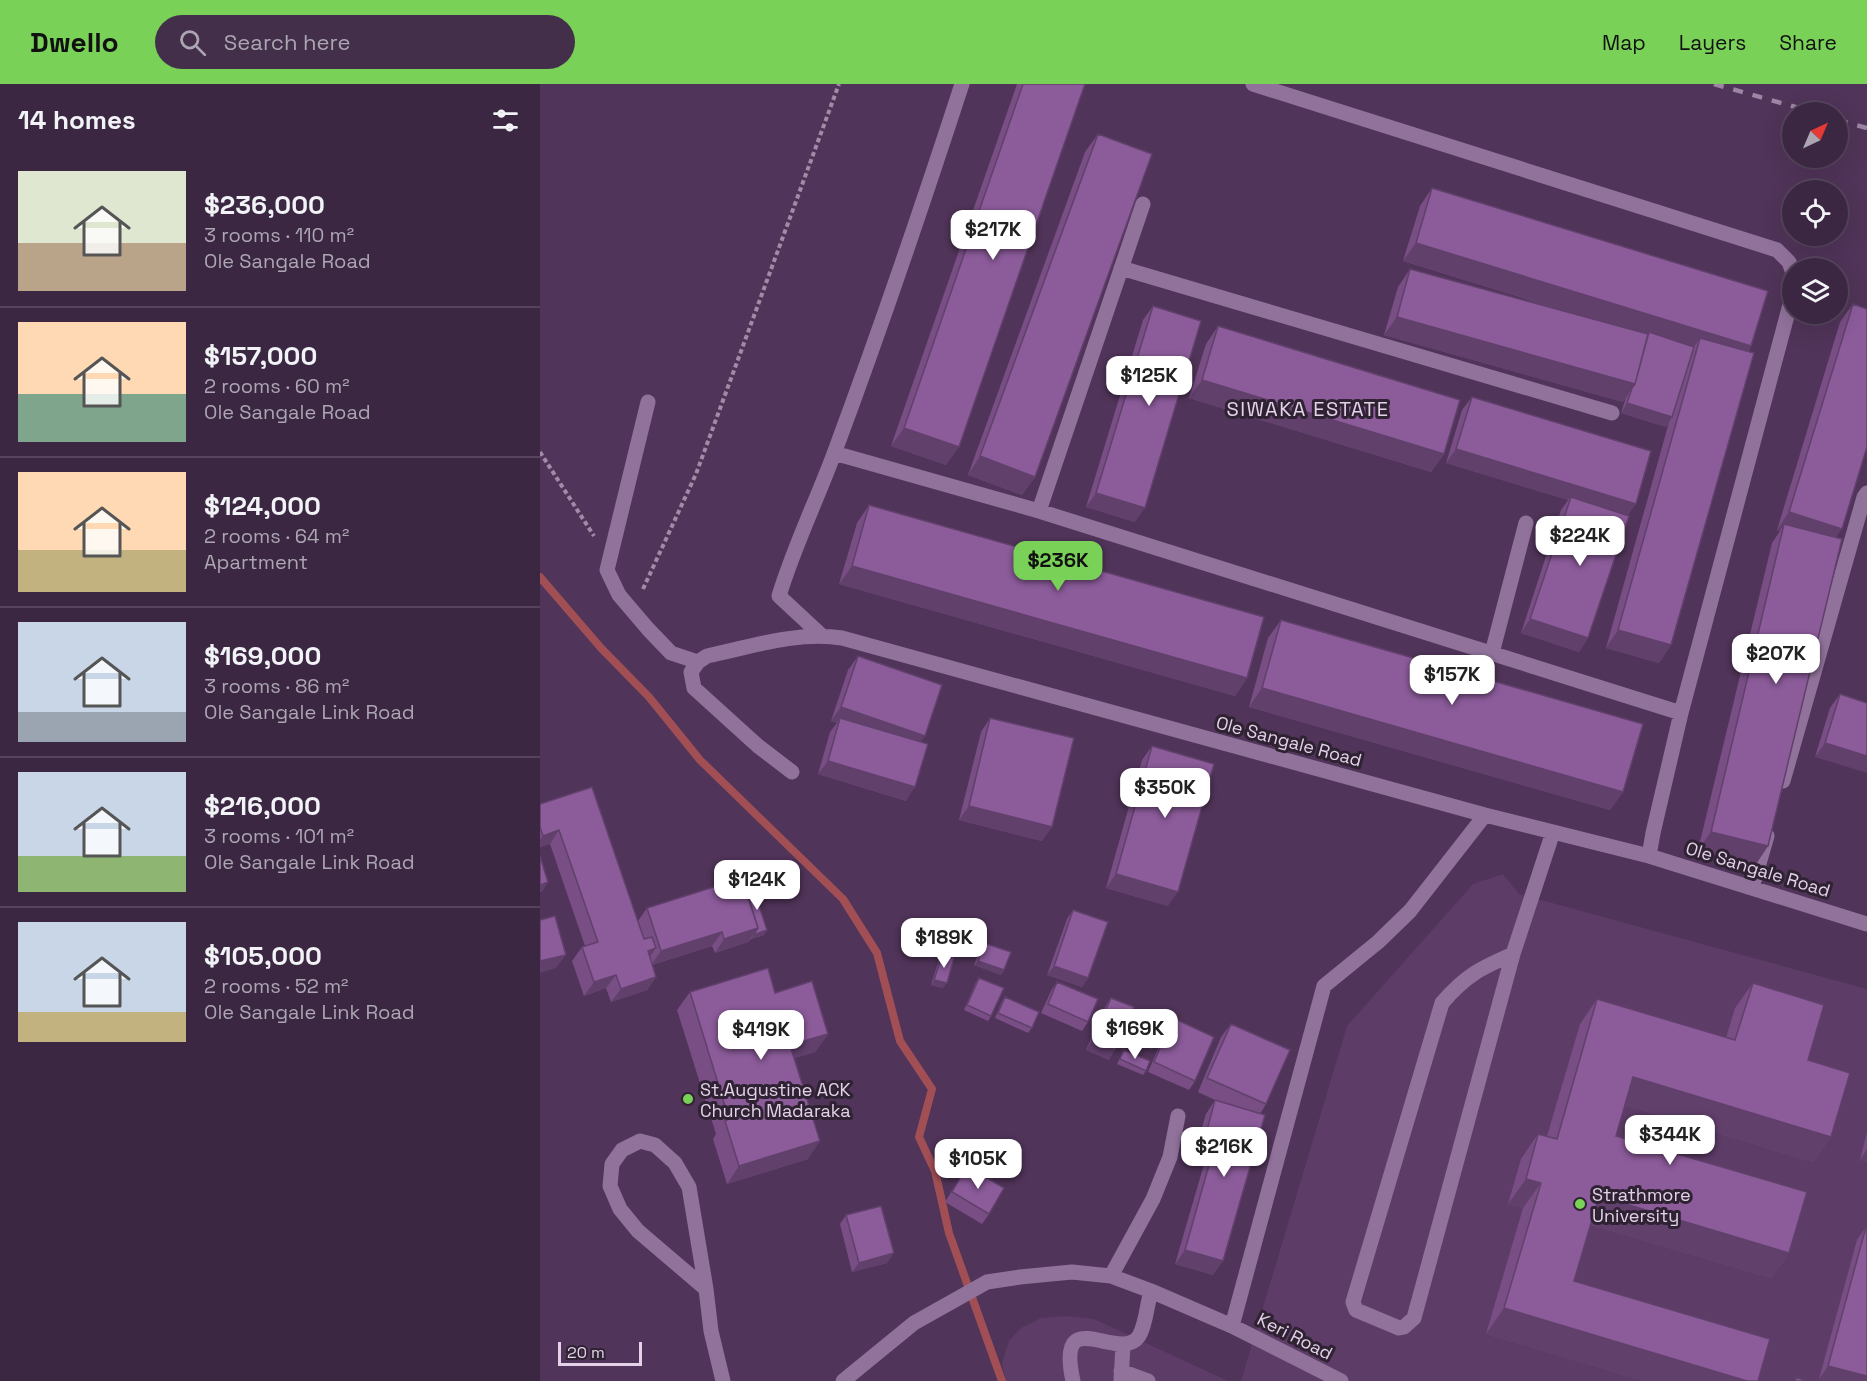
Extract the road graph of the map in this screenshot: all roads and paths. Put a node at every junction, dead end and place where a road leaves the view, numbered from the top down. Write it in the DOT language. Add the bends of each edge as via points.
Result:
graph roads {
  1 [pos="839,84"];
  2 [pos="962,84"];
  3 [pos="1253,84"];
  4 [pos="1143,204"];
  5 [pos="1785,258"];
  6 [pos="1122,267"];
  7 [pos="1785,324"];
  8 [pos="648,402"];
  9 [pos="1612,414"];
  10 [pos="540,452"];
  11 [pos="834,453"];
  12 [pos="1867,493"];
  13 [pos="1039,511"];
  14 [pos="1526,523"];
  15 [pos="610,560"];
  16 [pos="642,592"];
  17 [pos="821,635"];
  18 [pos="1492,654"];
  19 [pos="698,663"];
  20 [pos="1681,713"];
  21 [pos="792,772"];
  22 [pos="1779,796"];
  23 [pos="1485,815"];
  24 [pos="1772,819"];
  25 [pos="1553,832"];
  26 [pos="1649,856"];
  27 [pos="1752,888"];
  28 [pos="1867,924"];
  29 [pos="1514,954"];
  30 [pos="1178,1116"];
  31 [pos="1111,1276"];
  32 [pos="706,1289"];
  33 [pos="1150,1290"];
  34 [pos="1232,1326"];
  35 [pos="1123,1345"];
  36 [pos="1121,1376"];
  37 [pos="719,1378"];
  38 [pos="843,1381"];
  39 [pos="1073,1381"];
  40 [pos="1148,1381"];
  41 [pos="1341,1381"];
  1 -- 16 [label="path" via="696,474"];
  2 -- 11 [label="street"];
  3 -- 5 [label="street" via="1777,250"];
  4 -- 6 [label="street"];
  6 -- 9 [label="street"];
  6 -- 13 [label="street"];
  7 -- 20 [label="street"];
  8 -- 15 [label="street"];
  10 -- 15 [label="path"];
  11 -- 13 [label="street"];
  11 -- 17 [label="street" via="779,596"];
  12 -- 22 [label="street"];
  13 -- 18 [label="street"];
  14 -- 18 [label="street"];
  15 -- 19 [label="street" via="607,570 619,595 641,621 671,653"];
  17 -- 19 [label="street, Ole Sangale Road" via="707,656"];
  17 -- 23 [label="street, Ole Sangale Road"];
  18 -- 20 [label="street"];
  19 -- 21 [label="street" via="691,672 694,688"];
  20 -- 26 [label="street"];
  23 -- 25 [label="street, Ole Sangale Road"];
  23 -- 34 [label="street" via="1410,911 1324,986"];
  24 -- 27 [label="street"];
  25 -- 26 [label="street, Ole Sangale Road"];
  25 -- 29 [label="street"];
  26 -- 27 [label="street, Ole Sangale Road"];
  27 -- 28 [label="street, Ole Sangale Road"];
  29 -- 29 [label="street" via="1414,1318 1400,1328 1356,1310 1353,1302 1442,1003 1457,985 1478,970"];
  30 -- 31 [label="street" via="1170,1157 1153,1199"];
  31 -- 33 [label="street, Keri Road"];
  31 -- 38 [label="street, Keri Road" via="1072,1272 987,1282 914,1323"];
  32 -- 32 [label="street" via="689,1187 675,1163 655,1145 640,1141 622,1150 612,1164 610,1186 620,1209 638,1230"];
  32 -- 37 [label="street"];
  33 -- 34 [label="street, Keri Road"];
  33 -- 35 [label="street" via="1139,1336"];
  34 -- 41 [label="street, Keri Road"];
  35 -- 36 [label="street"];
  35 -- 39 [label="street" via="1084,1338 1075,1342 1069,1351"];
  36 -- 40 [label="street"];
}
